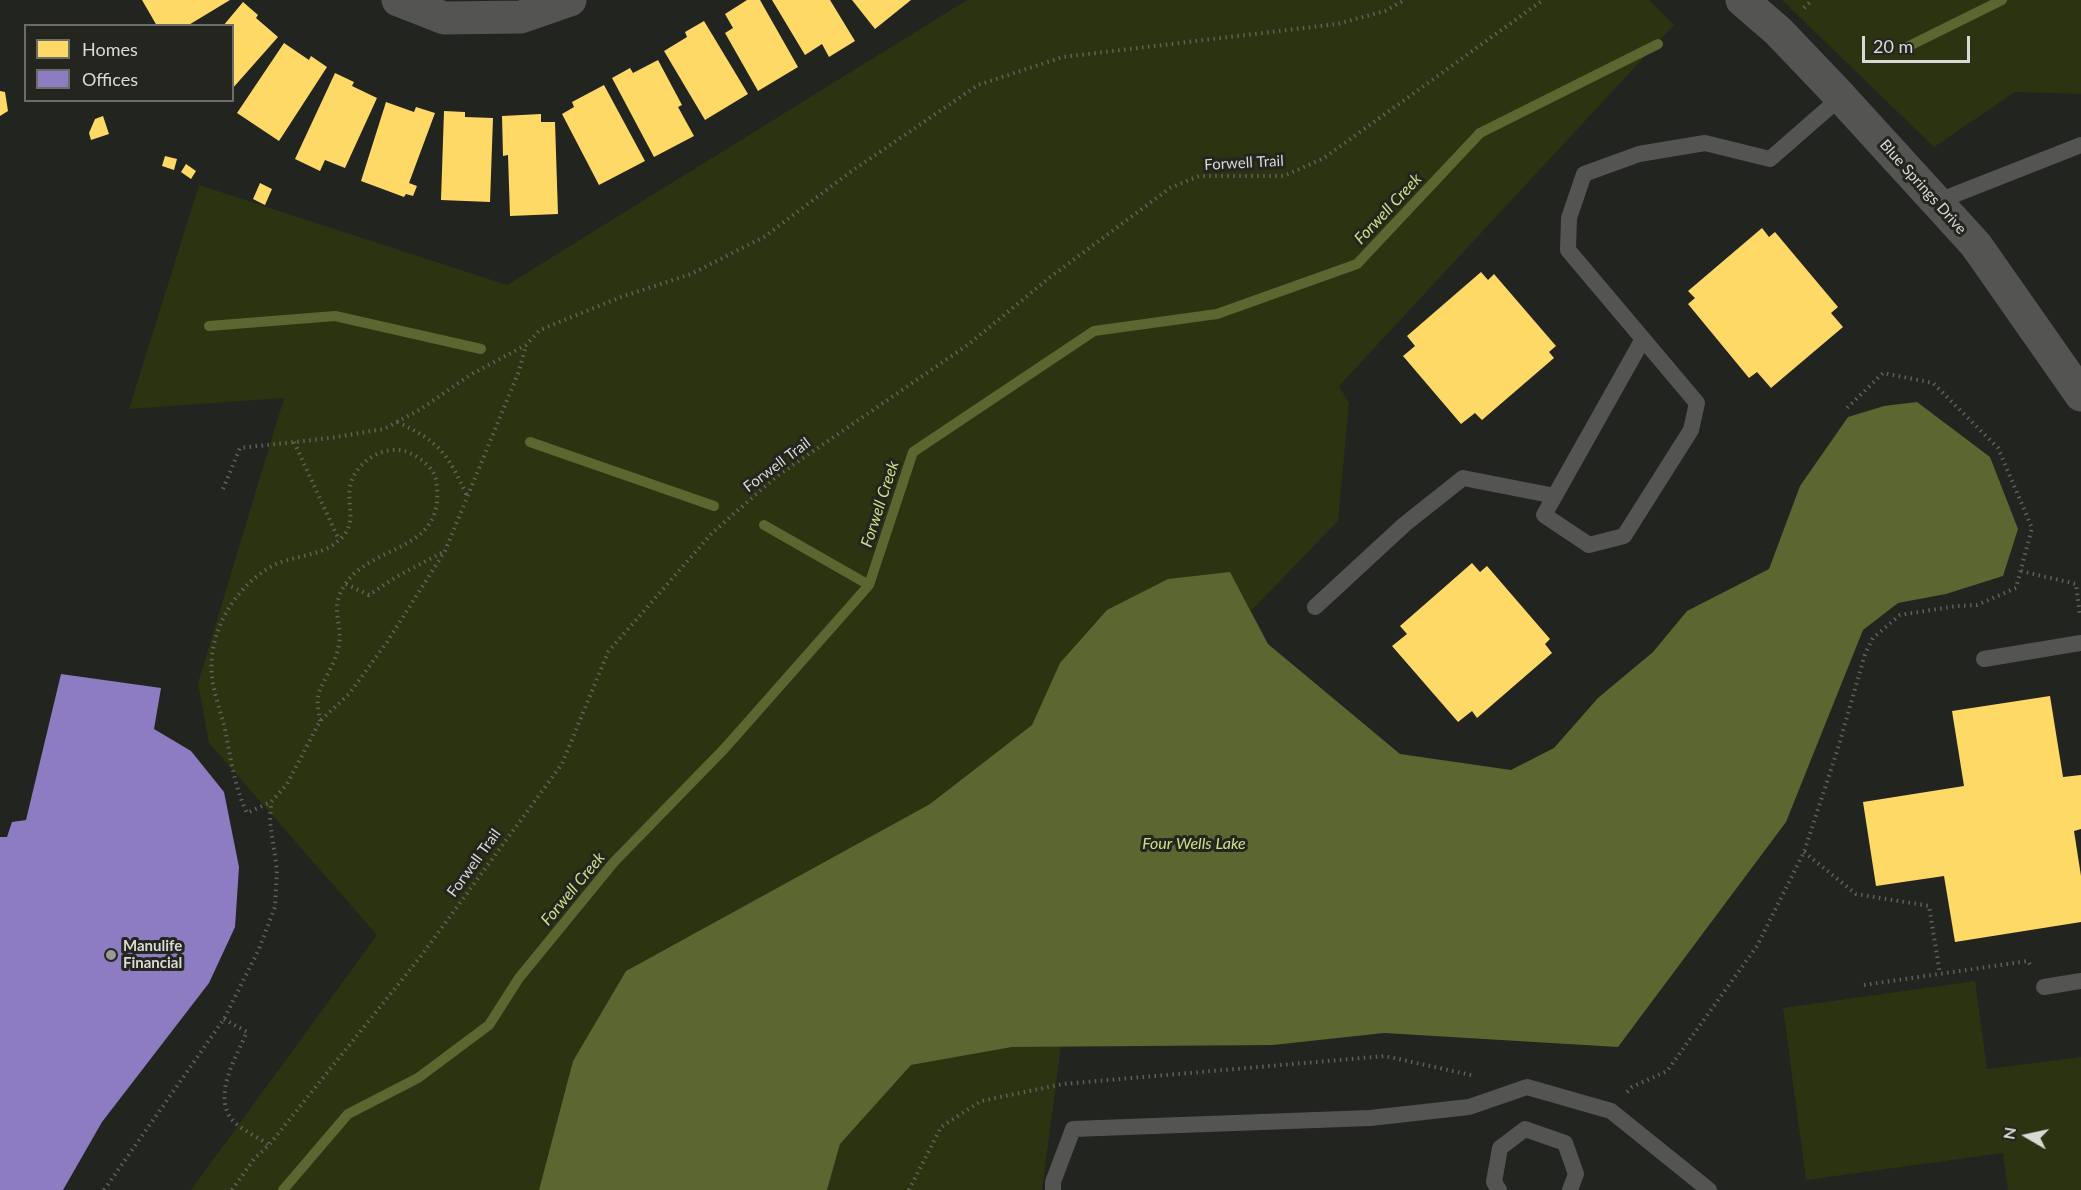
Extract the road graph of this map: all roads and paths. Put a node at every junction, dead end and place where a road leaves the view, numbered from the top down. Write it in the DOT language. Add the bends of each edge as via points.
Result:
graph roads {
  1 [pos="398,0"];
  2 [pos="570,0"];
  3 [pos="1405,0"];
  4 [pos="1543,0"];
  5 [pos="1742,0"];
  6 [pos="1841,97"];
  7 [pos="2081,145"];
  8 [pos="1936,202"];
  9 [pos="1643,339"];
  10 [pos="526,345"];
  11 [pos="2081,394"];
  12 [pos="1846,409"];
  13 [pos="397,422"];
  14 [pos="294,442"];
  15 [pos="223,489"];
  16 [pos="1555,496"];
  17 [pos="467,497"];
  18 [pos="339,540"];
  19 [pos="446,551"];
  20 [pos="2021,571"];
  21 [pos="346,584"];
  22 [pos="1315,607"];
  23 [pos="2081,626"];
  24 [pos="2081,643"];
  25 [pos="1984,659"];
  26 [pos="320,721"];
  27 [pos="271,802"];
  28 [pos="1804,852"];
  29 [pos="1940,974"];
  30 [pos="2081,981"];
  31 [pos="1864,985"];
  32 [pos="2044,987"];
  33 [pos="224,1019"];
  34 [pos="1527,1087"];
  35 [pos="1611,1111"];
  36 [pos="268,1145"];
  37 [pos="104,1190"];
  38 [pos="232,1190"];
  39 [pos="909,1190"];
  40 [pos="1053,1190"];
  41 [pos="1499,1190"];
  42 [pos="1570,1190"];
  43 [pos="1709,1190"];
  1 -- 2 [label="street" via="444,18 521,16"];
  3 -- 10 [label="path" via="1386,11 1337,24 1063,57 978,86 849,173 764,237 691,274 540,330"];
  4 -- 36 [label="path, Forwell Trail" via="1324,158 1284,176 1199,176 1170,188 1049,278 969,344 777,476 712,533 608,652 562,764 421,956"];
  5 -- 6 [label="street, Blue Springs Drive" via="1778,31"];
  6 -- 8 [label="street, Blue Springs Drive"];
  6 -- 9 [label="lane" via="1770,159 1705,143 1639,154 1584,174 1569,218 1568,250"];
  7 -- 8 [label="lane"];
  8 -- 11 [label="street, Blue Springs Drive" via="1976,245"];
  9 -- 16 [label="lane"];
  9 -- 16 [label="lane" via="1696,403 1691,430 1624,536 1589,546 1544,516"];
  10 -- 13 [label="path"];
  10 -- 17 [label="path"];
  12 -- 20 [label="path" via="1883,373 1933,383 1998,448 2032,528"];
  13 -- 14 [label="path" via="384,429"];
  13 -- 17 [label="path" via="426,435 443,451"];
  14 -- 15 [label="path" via="240,448"];
  14 -- 18 [label="path"];
  16 -- 22 [label="lane" via="1463,478 1405,524"];
  17 -- 19 [label="path"];
  18 -- 21 [label="path" via="352,512 350,488 367,460 385,450 404,451 421,459 435,474 438,496 433,517 419,536 398,551 362,566"];
  18 -- 27 [label="path" via="332,547 276,565 253,579 234,601 216,634 212,679 238,796 247,813"];
  19 -- 21 [label="path" via="369,595"];
  19 -- 26 [label="path" via="349,694"];
  20 -- 23 [label="path" via="2076,584"];
  20 -- 28 [label="path" via="2016,588 1977,605 1900,615 1873,638"];
  21 -- 26 [label="path" via="337,603 340,641 335,665 318,697"];
  24 -- 25 [label="lane"];
  26 -- 27 [label="path" via="287,784"];
  27 -- 33 [label="path" via="277,870 275,908"];
  28 -- 29 [label="path" via="1856,894 1929,906"];
  28 -- 35 [label="path" via="1757,946 1667,1071 1632,1087"];
  29 -- 31 [label="path"];
  29 -- 32 [label="path" via="2028,961"];
  30 -- 32 [label="lane"];
  33 -- 36 [label="path" via="247,1032 229,1071 225,1098 231,1118"];
  33 -- 37 [label="path"];
  34 -- 35 [label="lane"];
  34 -- 39 [label="path" via="1385,1056 1063,1084 981,1101 941,1127"];
  34 -- 40 [label="lane" via="1469,1107 1370,1118 1073,1129"];
  35 -- 43 [label="lane"];
  36 -- 38 [label="path, Forwell Trail"];
  41 -- 42 [label="lane" via="1494,1182 1500,1148 1525,1129 1565,1143 1576,1174"];
}
